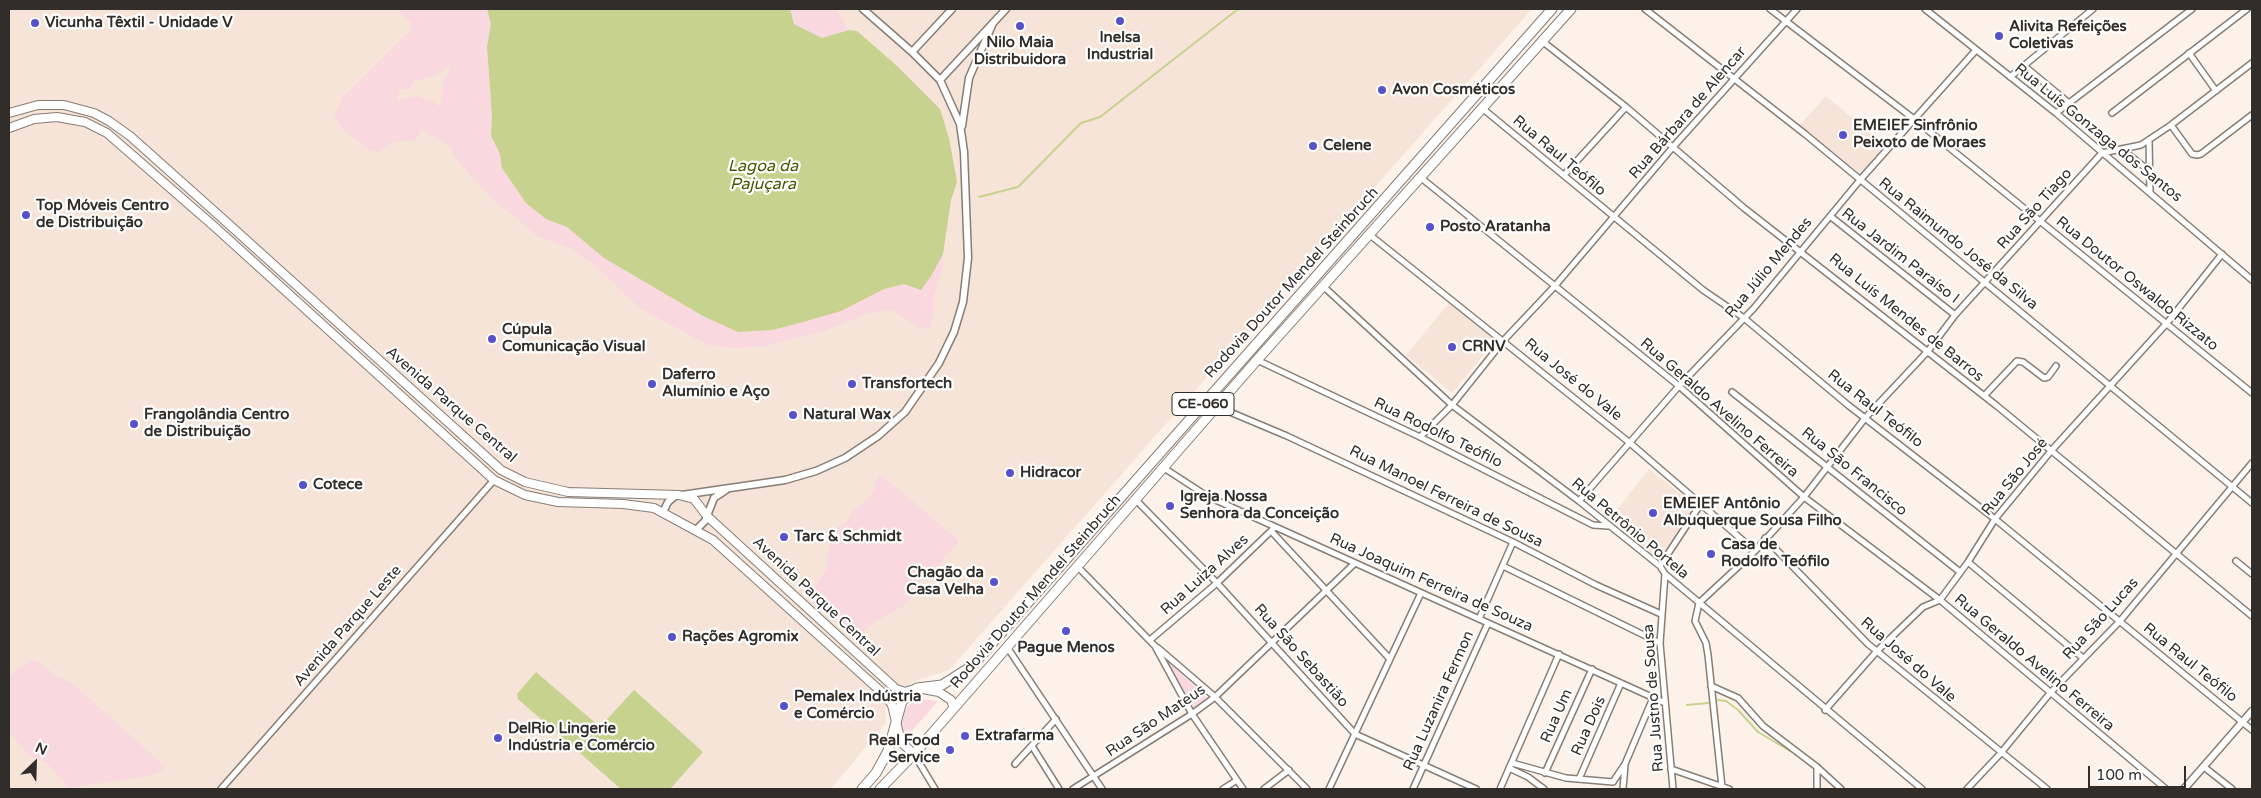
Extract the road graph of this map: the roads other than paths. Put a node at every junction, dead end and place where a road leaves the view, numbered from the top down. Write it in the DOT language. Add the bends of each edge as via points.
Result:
graph roads {
  1 [pos="863,9"];
  2 [pos="952,9"];
  3 [pos="1006,9"];
  4 [pos="1552,9"];
  5 [pos="1570,9"];
  6 [pos="1645,9"];
  7 [pos="1770,9"];
  8 [pos="1797,9"];
  9 [pos="1925,9"];
  10 [pos="2093,9"];
  11 [pos="2192,9"];
  12 [pos="2246,9"];
  13 [pos="1786,21"];
  14 [pos="994,23"];
  15 [pos="1542,42"];
  16 [pos="1976,50"];
  17 [pos="912,52"];
  18 [pos="2189,53"];
  19 [pos="2252,63"];
  20 [pos="2023,65"];
  21 [pos="2010,77"];
  22 [pos="1734,79"];
  23 [pos="940,80"];
  24 [pos="2216,91"];
  25 [pos="2069,103"];
  26 [pos="1626,106"];
  27 [pos="1482,108"];
  28 [pos="2112,112"];
  29 [pos="9,113"];
  30 [pos="2056,113"];
  31 [pos="2252,116"];
  32 [pos="1914,119"];
  33 [pos="2171,125"];
  34 [pos="9,128"];
  35 [pos="962,135"];
  36 [pos="2149,140"];
  37 [pos="1673,147"];
  38 [pos="2122,149"];
  39 [pos="2102,153"];
  40 [pos="2148,170"];
  41 [pos="1564,175"];
  42 [pos="1420,177"];
  43 [pos="1860,180"];
  44 [pos="2150,192"];
  45 [pos="1830,216"];
  46 [pos="1613,217"];
  47 [pos="2040,222"];
  48 [pos="1370,235"];
  49 [pos="1800,250"];
  50 [pos="2222,254"];
  51 [pos="2252,280"];
  52 [pos="1985,281"];
  53 [pos="1323,286"];
  54 [pos="1554,287"];
  55 [pos="1955,315"];
  56 [pos="1744,318"];
  57 [pos="2167,323"];
  58 [pos="1504,340"];
  59 [pos="1928,351"];
  60 [pos="1257,360"];
  61 [pos="2056,366"];
  62 [pos="1679,386"];
  63 [pos="2110,386"];
  64 [pos="1732,392"];
  65 [pos="2252,393"];
  66 [pos="1984,396"];
  67 [pos="1452,405"];
  68 [pos="1218,407"];
  69 [pos="1866,417"];
  70 [pos="1420,437"];
  71 [pos="1630,443"];
  72 [pos="2051,450"];
  73 [pos="2252,463"];
  74 [pos="1828,466"];
  75 [pos="1164,468"];
  76 [pos="494,480"];
  77 [pos="2232,487"];
  78 [pos="729,488"];
  79 [pos="679,495"];
  80 [pos="1804,497"];
  81 [pos="1136,500"];
  82 [pos="1579,501"];
  83 [pos="2252,503"];
  84 [pos="1700,505"];
  85 [pos="663,512"];
  86 [pos="707,516"];
  87 [pos="1994,519"];
  88 [pos="1609,526"];
  89 [pos="1273,529"];
  90 [pos="696,530"];
  91 [pos="1765,538"];
  92 [pos="1512,542"];
  93 [pos="1755,551"];
  94 [pos="2176,552"];
  95 [pos="2236,561"];
  96 [pos="1968,562"];
  97 [pos="1355,563"];
  98 [pos="1077,566"];
  99 [pos="1502,566"];
  100 [pos="1660,566"];
  101 [pos="1960,572"];
  102 [pos="1665,574"];
  103 [pos="2252,574"];
  104 [pos="1217,583"];
  105 [pos="1327,592"];
  106 [pos="1421,593"];
  107 [pos="1940,600"];
  108 [pos="1700,603"];
  109 [pos="1661,614"];
  110 [pos="2252,616"];
  111 [pos="1479,619"];
  112 [pos="2120,621"];
  113 [pos="1488,623"];
  114 [pos="1150,640"];
  115 [pos="1271,642"];
  116 [pos="1660,643"];
  117 [pos="1006,646"];
  118 [pos="1155,646"];
  119 [pos="1876,651"];
  120 [pos="1559,654"];
  121 [pos="1389,658"];
  122 [pos="2084,658"];
  123 [pos="1592,670"];
  124 [pos="1621,683"];
  125 [pos="1711,686"];
  126 [pos="917,688"];
  127 [pos="2051,692"];
  128 [pos="1214,697"];
  129 [pos="1653,698"];
  130 [pos="1664,703"];
  131 [pos="954,708"];
  132 [pos="1825,710"];
  133 [pos="2252,711"];
  134 [pos="1192,714"];
  135 [pos="1056,719"];
  136 [pos="895,720"];
  137 [pos="2242,722"];
  138 [pos="2252,730"];
  139 [pos="1355,734"];
  140 [pos="1032,746"];
  141 [pos="914,754"];
  142 [pos="2000,754"];
  143 [pos="1014,764"];
  144 [pos="1625,764"];
  145 [pos="1511,765"];
  146 [pos="1424,766"];
  147 [pos="2204,766"];
  148 [pos="1817,767"];
  149 [pos="1671,769"];
  150 [pos="1289,770"];
  151 [pos="1544,774"];
  152 [pos="1094,778"];
  153 [pos="1580,779"];
  154 [pos="1237,780"];
  155 [pos="1722,787"];
  156 [pos="221,789"];
  157 [pos="862,789"];
  158 [pos="880,789"];
  159 [pos="935,789"];
  160 [pos="1059,789"];
  161 [pos="1073,789"];
  162 [pos="1102,789"];
  163 [pos="1223,789"];
  164 [pos="1243,789"];
  165 [pos="1264,789"];
  166 [pos="1307,789"];
  167 [pos="1328,789"];
  168 [pos="1413,789"];
  169 [pos="1476,789"];
  170 [pos="1500,789"];
  171 [pos="1544,789"];
  172 [pos="1623,789"];
  173 [pos="1673,789"];
  174 [pos="1728,789"];
  175 [pos="1817,789"];
  176 [pos="1841,789"];
  177 [pos="1922,789"];
  178 [pos="1967,789"];
  179 [pos="2047,789"];
  180 [pos="2166,789"];
  181 [pos="2184,789"];
  182 [pos="2232,789"];
  1 -- 17 [label="street"];
  2 -- 17 [label="street"];
  3 -- 14 [label="street"];
  4 -- 126 [label="highway, Rodovia Doutor Mendel Steinbruch / CE-060" via="972,666 942,686"];
  5 -- 15 [label="highway, Rodovia Doutor Mendel Steinbruch / CE-060"];
  6 -- 22 [label="street, Rua Raimundo José da Silva"];
  7 -- 13 [label="street, Rua Doutor Oswaldo Rizzato"];
  8 -- 13 [label="street, Rua Bárbara de Alencar"];
  9 -- 16 [label="street, Rua Luís Gonzaga dos Santos"];
  10 -- 20 [label="street"];
  11 -- 25 [label="street"];
  12 -- 18 [label="street"];
  13 -- 22 [label="street, Rua Bárbara de Alencar"];
  13 -- 32 [label="street, Rua Doutor Oswaldo Rizzato"];
  14 -- 23 [label="street"];
  14 -- 35 [label="street" via="969,78"];
  15 -- 26 [label="street, Rua Luís Mendes de Barros"];
  15 -- 27 [label="highway, Rodovia Doutor Mendel Steinbruch / CE-060"];
  16 -- 21 [label="street, Rua Luís Gonzaga dos Santos"];
  16 -- 32 [label="street, Rua Júlio Mendes"];
  17 -- 23 [label="street"];
  18 -- 24 [label="street"];
  18 -- 28 [label="street"];
  19 -- 24 [label="street"];
  20 -- 21 [label="street"];
  20 -- 25 [label="street"];
  21 -- 30 [label="street, Rua Luís Gonzaga dos Santos"];
  22 -- 37 [label="street, Rua Bárbara de Alencar"];
  22 -- 43 [label="street, Rua Raimundo José da Silva"];
  23 -- 35 [label="street" via="956,113"];
  24 -- 33 [label="street"];
  25 -- 30 [label="street"];
  26 -- 37 [label="street, Rua Luís Mendes de Barros"];
  26 -- 41 [label="street"];
  27 -- 41 [label="street, Rua Raul Teófilo"];
  27 -- 42 [label="highway, Rodovia Doutor Mendel Steinbruch / CE-060"];
  29 -- 79 [label="main road, Avenida Parque Central" via="38,106 64,105 94,113 130,136 501,470 541,487 568,492"];
  30 -- 39 [label="street, Rua Luís Gonzaga dos Santos"];
  31 -- 33 [label="street" via="2197,155 2192,154"];
  32 -- 43 [label="street, Rua Júlio Mendes"];
  32 -- 47 [label="street, Rua Doutor Oswaldo Rizzato"];
  33 -- 36 [label="street"];
  34 -- 76 [label="main road, Avenida Parque Central" via="34,118 56,117 85,122 107,133"];
  35 -- 78 [label="street" via="968,232 965,288 954,332 928,381 890,427 837,463 785,480"];
  36 -- 38 [label="street"];
  36 -- 40 [label="street"];
  37 -- 46 [label="street, Rua Bárbara de Alencar"];
  37 -- 49 [label="street, Rua Luís Mendes de Barros" via="1744,208"];
  38 -- 39 [label="street"];
  38 -- 40 [label="street"];
  39 -- 44 [label="street, Rua Luís Gonzaga dos Santos"];
  39 -- 47 [label="street, Rua São Tiago"];
  40 -- 44 [label="street"];
  41 -- 46 [label="street, Rua Raul Teófilo"];
  42 -- 48 [label="highway, Rodovia Doutor Mendel Steinbruch / CE-060"];
  42 -- 54 [label="street, Rua Geraldo Avelino Ferreira"];
  43 -- 45 [label="street, Rua Júlio Mendes"];
  43 -- 52 [label="street, Rua Raimundo José da Silva"];
  44 -- 50 [label="street, Rua Luís Gonzaga dos Santos"];
  45 -- 49 [label="street, Rua Júlio Mendes"];
  45 -- 55 [label="street, Rua Jardim Paraíso I"];
  46 -- 54 [label="street, Rua Bárbara de Alencar"];
  46 -- 56 [label="street, Rua Raul Teófilo" via="1703,290"];
  47 -- 52 [label="street, Rua São Tiago"];
  47 -- 57 [label="street, Rua Doutor Oswaldo Rizzato"];
  48 -- 53 [label="highway, Rodovia Doutor Mendel Steinbruch / CE-060"];
  48 -- 58 [label="street, Rua José do Vale"];
  49 -- 56 [label="street, Rua Júlio Mendes"];
  49 -- 59 [label="street, Rua Luís Mendes de Barros"];
  50 -- 51 [label="street, Rua Luís Gonzaga dos Santos"];
  50 -- 57 [label="street, Rua São José"];
  52 -- 55 [label="street, Rua São Tiago"];
  52 -- 63 [label="street, Rua Raimundo José da Silva"];
  53 -- 60 [label="highway, Rodovia Doutor Mendel Steinbruch / CE-060"];
  53 -- 67 [label="street, Rua Petrônio Portela"];
  54 -- 58 [label="street, Rua Bárbara de Alencar"];
  54 -- 62 [label="street, Rua Geraldo Avelino Ferreira"];
  55 -- 59 [label="street, Rua São Tiago"];
  56 -- 62 [label="street, Rua Júlio Mendes"];
  56 -- 69 [label="street, Rua Raul Teófilo"];
  57 -- 63 [label="street, Rua São José"];
  57 -- 65 [label="street, Rua Doutor Oswaldo Rizzato"];
  58 -- 67 [label="street, Rua Bárbara de Alencar"];
  58 -- 71 [label="street, Rua José do Vale"];
  59 -- 66 [label="street, Rua Luís Mendes de Barros"];
  59 -- 69 [label="street, Rua São Tiago"];
  60 -- 68 [label="highway, Rodovia Doutor Mendel Steinbruch / CE-060"];
  60 -- 70 [label="street, Rua Rodolfo Teófilo"];
  61 -- 66 [label="street" via="2044,378 2024,362 2017,361"];
  62 -- 71 [label="street, Rua Júlio Mendes"];
  62 -- 80 [label="street, Rua Geraldo Avelino Ferreira"];
  63 -- 72 [label="street, Rua São José"];
  63 -- 77 [label="street, Rua Raimundo José da Silva"];
  64 -- 74 [label="street, Rua São Francisco"];
  66 -- 72 [label="street, Rua Luís Mendes de Barros"];
  67 -- 70 [label="street, Rua Bárbara de Alencar"];
  67 -- 82 [label="street, Rua Petrônio Portela"];
  68 -- 75 [label="highway, Rodovia Doutor Mendel Steinbruch / CE-060"];
  68 -- 92 [label="street, Rua Manoel Ferreira de Sousa"];
  69 -- 74 [label="street, Rua São Tiago"];
  69 -- 87 [label="street, Rua Raul Teófilo"];
  70 -- 88 [label="street, Rua Rodolfo Teófilo" via="1593,525"];
  71 -- 82 [label="street, Rua Júlio Mendes"];
  71 -- 84 [label="street, Rua José do Vale"];
  72 -- 87 [label="street, Rua São José"];
  72 -- 94 [label="street, Rua Luís Mendes de Barros"];
  73 -- 77 [label="street, Rua São Lucas"];
  74 -- 80 [label="street, Rua São Tiago"];
  74 -- 101 [label="street, Rua São Francisco"];
  75 -- 81 [label="highway, Rodovia Doutor Mendel Steinbruch / CE-060"];
  75 -- 89 [label="street, Rua Joaquim Ferreira de Souza" via="1193,488"];
  76 -- 85 [label="main road, Avenida Parque Central" via="526,495 558,502 633,505"];
  76 -- 156 [label="street, Avenida Parque Leste"];
  77 -- 83 [label="street, Rua Raimundo José da Silva"];
  77 -- 94 [label="street, Rua São Lucas"];
  78 -- 79 [label="street"];
  78 -- 86 [label="street" via="716,496"];
  79 -- 85 [label="street" via="670,499"];
  79 -- 86 [label="main road, Avenida Parque Central" via="694,499"];
  80 -- 91 [label="street, Rua São Tiago"];
  80 -- 107 [label="street, Rua Geraldo Avelino Ferreira"];
  81 -- 98 [label="highway, Rodovia Doutor Mendel Steinbruch / CE-060"];
  81 -- 104 [label="street, Rua São Sebastião"];
  82 -- 88 [label="street, Rua Petrônio Portela"];
  84 -- 93 [label="street, Rua José do Vale"];
  84 -- 100 [label="street"];
  85 -- 90 [label="main road, Avenida Parque Central"];
  86 -- 90 [label="street"];
  86 -- 126 [label="main road, Avenida Parque Central" via="896,689 905,692"];
  87 -- 96 [label="street, Rua São José"];
  87 -- 112 [label="street, Rua Raul Teófilo"];
  88 -- 100 [label="street, Rua Petrônio Portela"];
  89 -- 97 [label="street, Rua Joaquim Ferreira de Souza"];
  89 -- 104 [label="street, Rua Luiza Alves"];
  89 -- 105 [label="street"];
  90 -- 136 [label="main road, Avenida Parque Central" via="730,554 887,696"];
  91 -- 93 [label="street, Rua São Tiago"];
  91 -- 119 [label="street, Rua José do Vale" via="1823,601"];
  92 -- 99 [label="street, Rua Luzanira Fermon"];
  92 -- 109 [label="street, Rua Manoel Ferreira de Sousa"];
  93 -- 108 [label="street, Rua São Tiago"];
  94 -- 110 [label="street, Rua Luís Mendes de Barros"];
  94 -- 112 [label="street, Rua São Lucas"];
  95 -- 103 [label="street"];
  96 -- 101 [label="street, Rua São José"];
  96 -- 122 [label="street"];
  97 -- 105 [label="street, Rua São Mateus"];
  97 -- 106 [label="street, Rua Joaquim Ferreira de Souza"];
  98 -- 114 [label="street"];
  98 -- 117 [label="highway, Rodovia Doutor Mendel Steinbruch / CE-060"];
  99 -- 111 [label="street, Rua Luzanira Fermon"];
  99 -- 116 [label="street"];
  100 -- 102 [label="street, Rua Petrônio Portela"];
  101 -- 107 [label="street, Rua São José"];
  102 -- 108 [label="street, Rua Petrônio Portela"];
  102 -- 109 [label="street, Rua Justno de Sousa"];
  104 -- 114 [label="street, Rua Luiza Alves"];
  104 -- 115 [label="street, Rua São Sebastião"];
  105 -- 115 [label="street, Rua São Mateus"];
  105 -- 121 [label="street"];
  106 -- 111 [label="street, Rua Joaquim Ferreira de Souza"];
  106 -- 121 [label="street"];
  107 -- 119 [label="street, Rua São José" via="1923,607"];
  107 -- 127 [label="street, Rua Geraldo Avelino Ferreira"];
  108 -- 125 [label="street" via="1695,621 1706,643"];
  108 -- 132 [label="street, Rua Petrônio Portela"];
  109 -- 116 [label="street, Rua Justno de Sousa"];
  111 -- 113 [label="street, Rua Joaquim Ferreira de Souza"];
  112 -- 122 [label="street, Rua São Lucas"];
  112 -- 137 [label="street, Rua Raul Teófilo"];
  113 -- 120 [label="street, Rua Joaquim Ferreira de Souza"];
  113 -- 146 [label="street, Rua Luzanira Fermon"];
  114 -- 118 [label="street"];
  115 -- 128 [label="street, Rua São Mateus"];
  115 -- 139 [label="street, Rua São Sebastião"];
  116 -- 130 [label="street, Rua Justno de Sousa"];
  117 -- 131 [label="highway, Rodovia Doutor Mendel Steinbruch / CE-060"];
  117 -- 135 [label="street"];
  118 -- 128 [label="street"];
  118 -- 134 [label="street"];
  119 -- 132 [label="street, Rua São José"];
  119 -- 142 [label="street, Rua José do Vale"];
  120 -- 123 [label="street, Rua Joaquim Ferreira de Souza"];
  120 -- 145 [label="street"];
  121 -- 139 [label="street"];
  122 -- 127 [label="street, Rua São Lucas"];
  123 -- 124 [label="street, Rua Joaquim Ferreira de Souza"];
  123 -- 151 [label="street, Rua Um"];
  124 -- 129 [label="street, Rua Joaquim Ferreira de Souza"];
  124 -- 153 [label="street, Rua Dois"];
  125 -- 148 [label="street" via="1738,698 1763,726"];
  125 -- 155 [label="street"];
  126 -- 131 [label="main road, Avenida Parque Central" via="939,692 951,700"];
  126 -- 136 [label="highway" via="902,701"];
  127 -- 142 [label="street, Rua São Lucas"];
  127 -- 180 [label="street, Rua Geraldo Avelino Ferreira"];
  128 -- 134 [label="street, Rua São Mateus"];
  128 -- 150 [label="street"];
  129 -- 130 [label="street, Rua Joaquim Ferreira de Souza"];
  129 -- 144 [label="street"];
  130 -- 149 [label="street, Rua Justno de Sousa"];
  131 -- 141 [label="highway, Rodovia Doutor Mendel Steinbruch / CE-060"];
  132 -- 177 [label="street, Rua Petrônio Portela"];
  133 -- 137 [label="street"];
  134 -- 152 [label="street, Rua São Mateus"];
  134 -- 154 [label="street"];
  135 -- 140 [label="street"];
  135 -- 152 [label="street"];
  136 -- 141 [label="main road, Avenida Parque Central" via="901,742"];
  136 -- 157 [label="highway" via="888,751 876,773"];
  137 -- 138 [label="street, Rua Raul Teófilo"];
  137 -- 147 [label="street"];
  139 -- 146 [label="street, Rua São Sebastião"];
  139 -- 167 [label="street"];
  140 -- 143 [label="street"];
  140 -- 160 [label="street"];
  141 -- 158 [label="highway, Rodovia Doutor Mendel Steinbruch / CE-060"];
  141 -- 159 [label="street"];
  142 -- 178 [label="street, Rua São Lucas"];
  142 -- 179 [label="street, Rua José do Vale"];
  144 -- 153 [label="street" via="1613,782"];
  144 -- 172 [label="street"];
  145 -- 151 [label="street"];
  145 -- 170 [label="street"];
  145 -- 171 [label="street"];
  146 -- 168 [label="street, Rua Luzanira Fermon"];
  146 -- 169 [label="street, Rua São Sebastião"];
  147 -- 181 [label="street"];
  147 -- 182 [label="street"];
  148 -- 175 [label="street"];
  148 -- 176 [label="street"];
  149 -- 155 [label="street"];
  149 -- 173 [label="street, Rua Justno de Sousa"];
  150 -- 165 [label="street"];
  150 -- 166 [label="street"];
  151 -- 153 [label="street"];
  152 -- 161 [label="street, Rua São Mateus"];
  152 -- 162 [label="street"];
  154 -- 163 [label="street"];
  154 -- 164 [label="street"];
  155 -- 174 [label="street"];
}
